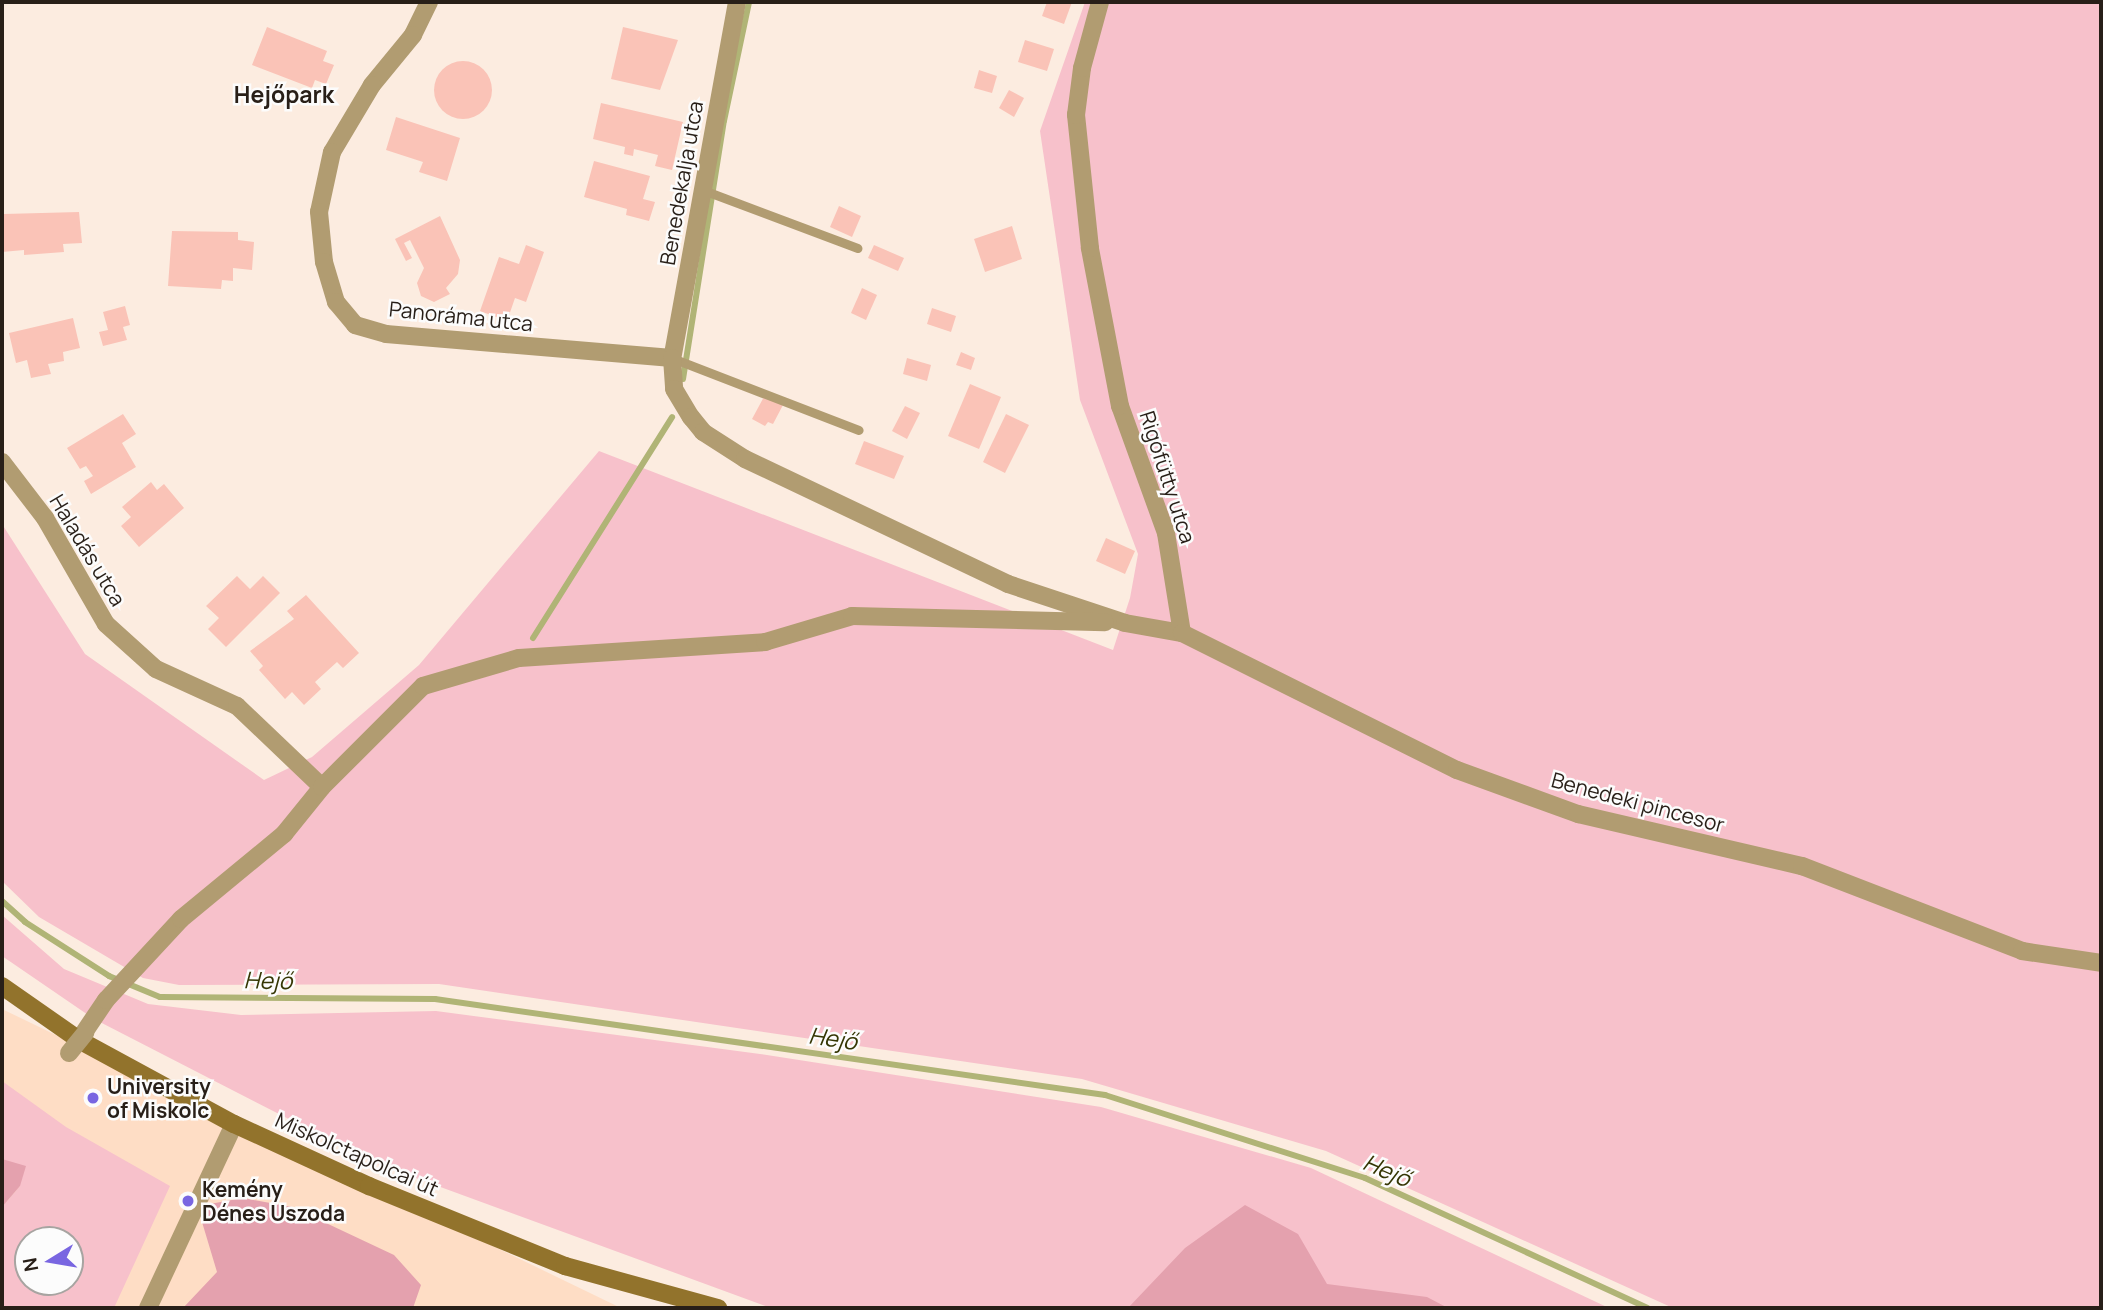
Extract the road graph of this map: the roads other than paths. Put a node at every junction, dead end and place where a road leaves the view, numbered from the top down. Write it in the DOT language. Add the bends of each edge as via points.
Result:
graph roads {
  1 [pos="429,2"];
  2 [pos="737,2"];
  3 [pos="1100,2"];
  4 [pos="703,190"];
  5 [pos="857,248"];
  6 [pos="672,365"];
  7 [pos="859,430"];
  8 [pos="2,462"];
  9 [pos="1125,623"];
  10 [pos="1182,633"];
  11 [pos="322,787"];
  12 [pos="153,950"];
  13 [pos="2101,963"];
  14 [pos="2,986"];
  15 [pos="106,1004"];
  16 [pos="78,1042"];
  17 [pos="234,1124"];
  18 [pos="148,1308"];
  19 [pos="718,1308"];
  1 -- 6 [label="street, Panoráma utca" via="413,35 372,85 332,152 319,212 324,262 336,302 355,325 386,334"];
  2 -- 4 [label="street, Benedekalja utca"];
  3 -- 10 [label="street, Rigófütty utca" via="1082,68 1076,115 1090,248 1120,406 1166,533"];
  4 -- 5 [label="lane"];
  4 -- 6 [label="street, Benedekalja utca"];
  6 -- 7 [label="lane" via="694,366"];
  6 -- 9 [label="street" via="674,389 703,432 745,459 1008,584"];
  8 -- 11 [label="street, Haladás utca" via="45,517 106,624 156,669 237,706"];
  9 -- 10 [label="street"];
  9 -- 11 [label="street" via="852,616 765,642 519,658 423,686"];
  10 -- 13 [label="street, Benedeki pincesor" via="1457,770 1578,814 1802,866 2022,951"];
  11 -- 12 [label="street" via="284,834 234,880 202,898"];
  12 -- 15 [label="street"];
  12 -- 15 [label="street"];
  14 -- 16 [label="street, Miskolctapolcai út"];
  15 -- 16 [label="street"];
  16 -- 17 [label="street, Miskolctapolcai út"];
  17 -- 18 [label="street"];
  17 -- 19 [label="street, Miskolctapolcai út" via="369,1186 565,1266"];
}
